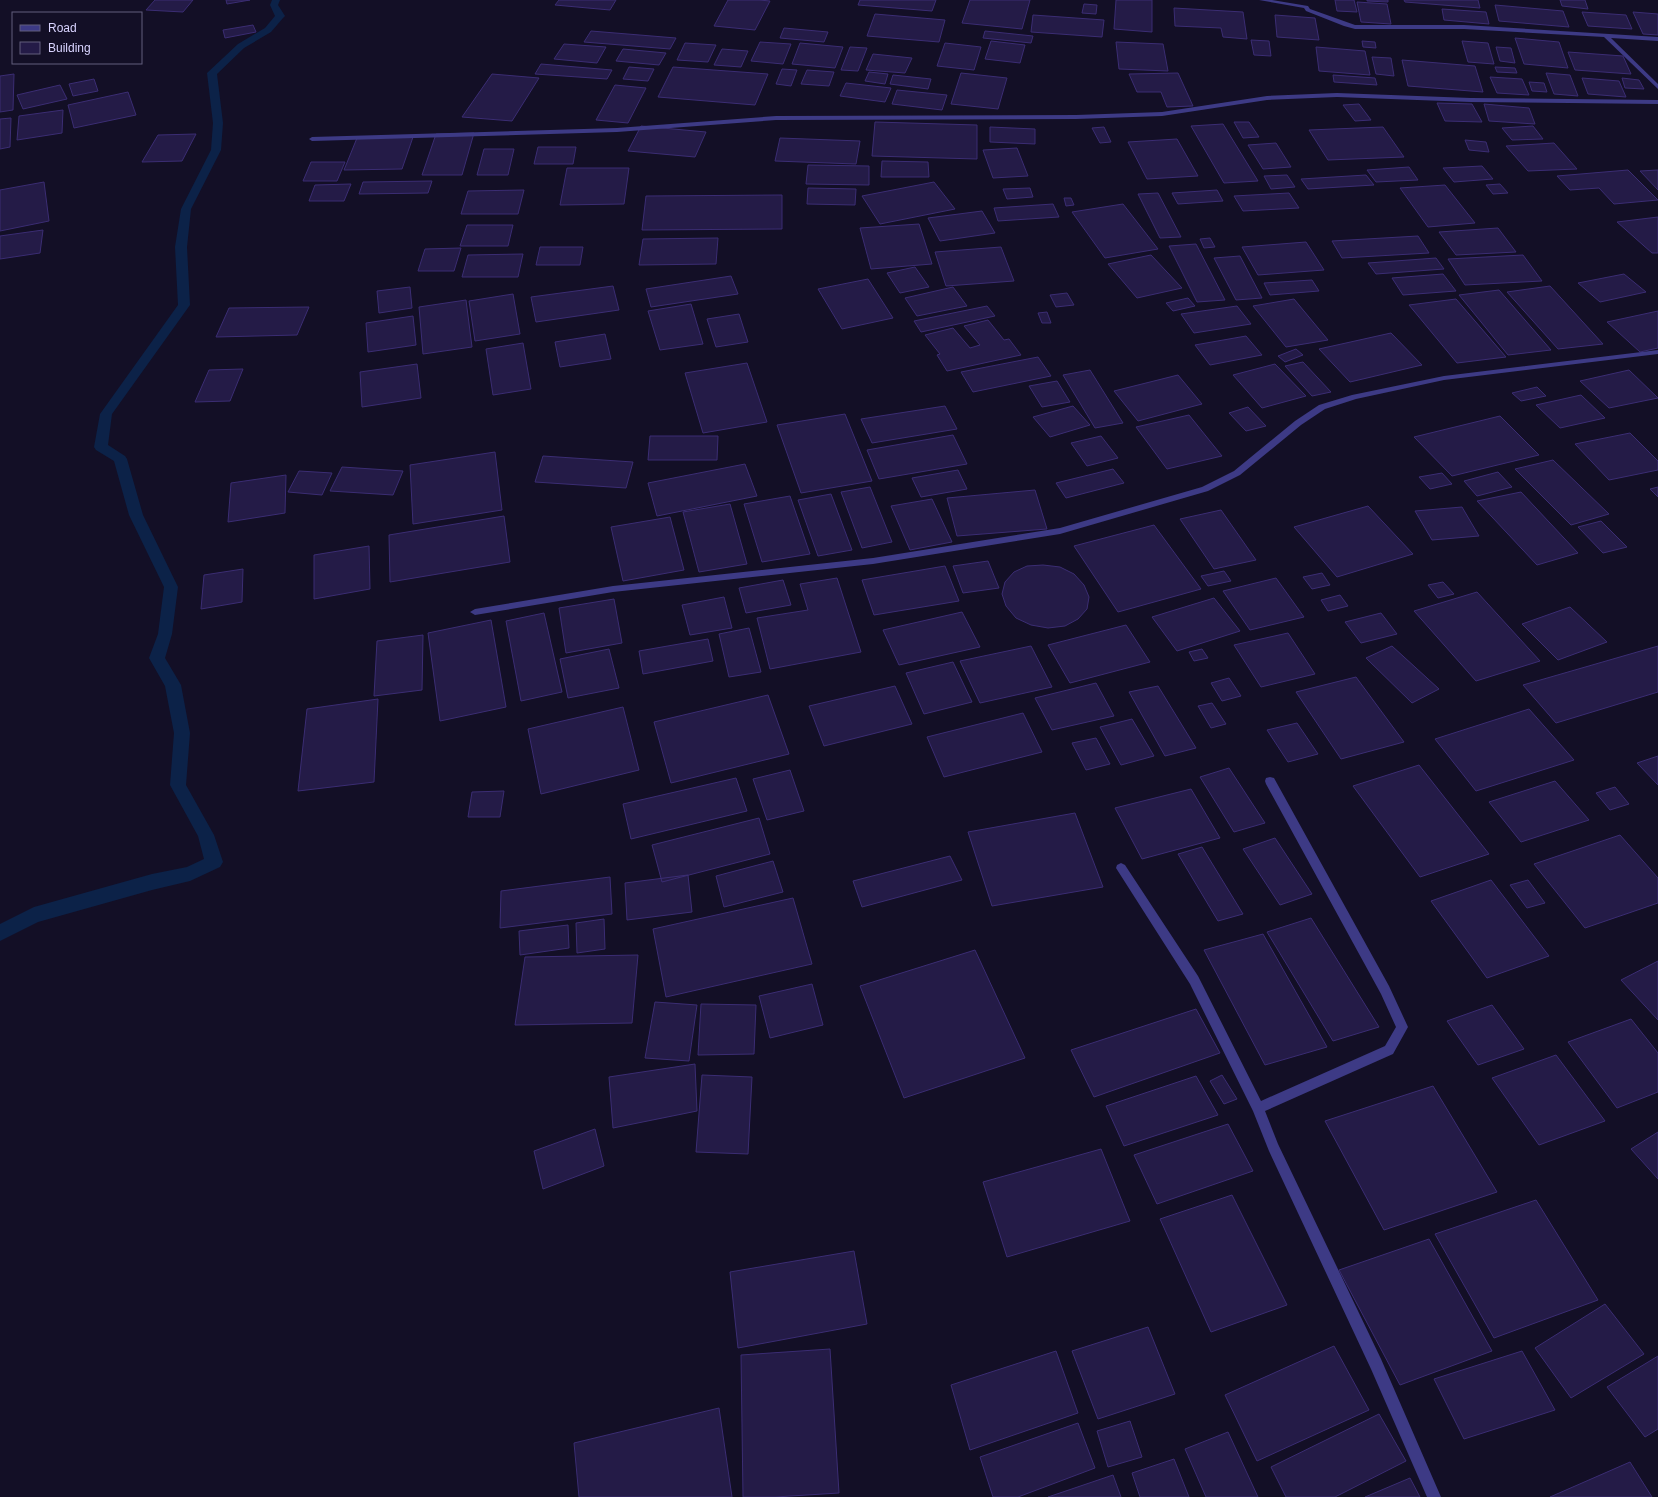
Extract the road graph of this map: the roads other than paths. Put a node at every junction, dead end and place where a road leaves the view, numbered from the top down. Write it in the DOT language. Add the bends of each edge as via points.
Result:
graph roads {
  1 [pos="1262,0"];
  2 [pos="1607,37"];
  3 [pos="1658,39"];
  4 [pos="1658,88"];
  5 [pos="1658,102"];
  6 [pos="312,139"];
  7 [pos="1658,352"];
  8 [pos="475,612"];
  9 [pos="1270,781"];
  10 [pos="1121,868"];
  11 [pos="1258,1108"];
  12 [pos="1434,1497"];
  1 -- 2 [label="street" via="1306,7 1337,22 1355,27 1464,27"];
  2 -- 3 [label="street"];
  2 -- 4 [label="street"];
  5 -- 6 [label="street" via="1470,100 1337,94 1267,98 1162,114 1076,117 776,118 617,130"];
  7 -- 8 [label="street" via="1444,378 1355,397 1322,407 1298,423 1237,473 1205,489 1060,531 873,560 613,589"];
  9 -- 11 [label="street" via="1385,990 1402,1027 1389,1050"];
  10 -- 11 [label="street" via="1194,980"];
  11 -- 12 [label="street" via="1273,1147 1376,1364"];
}
